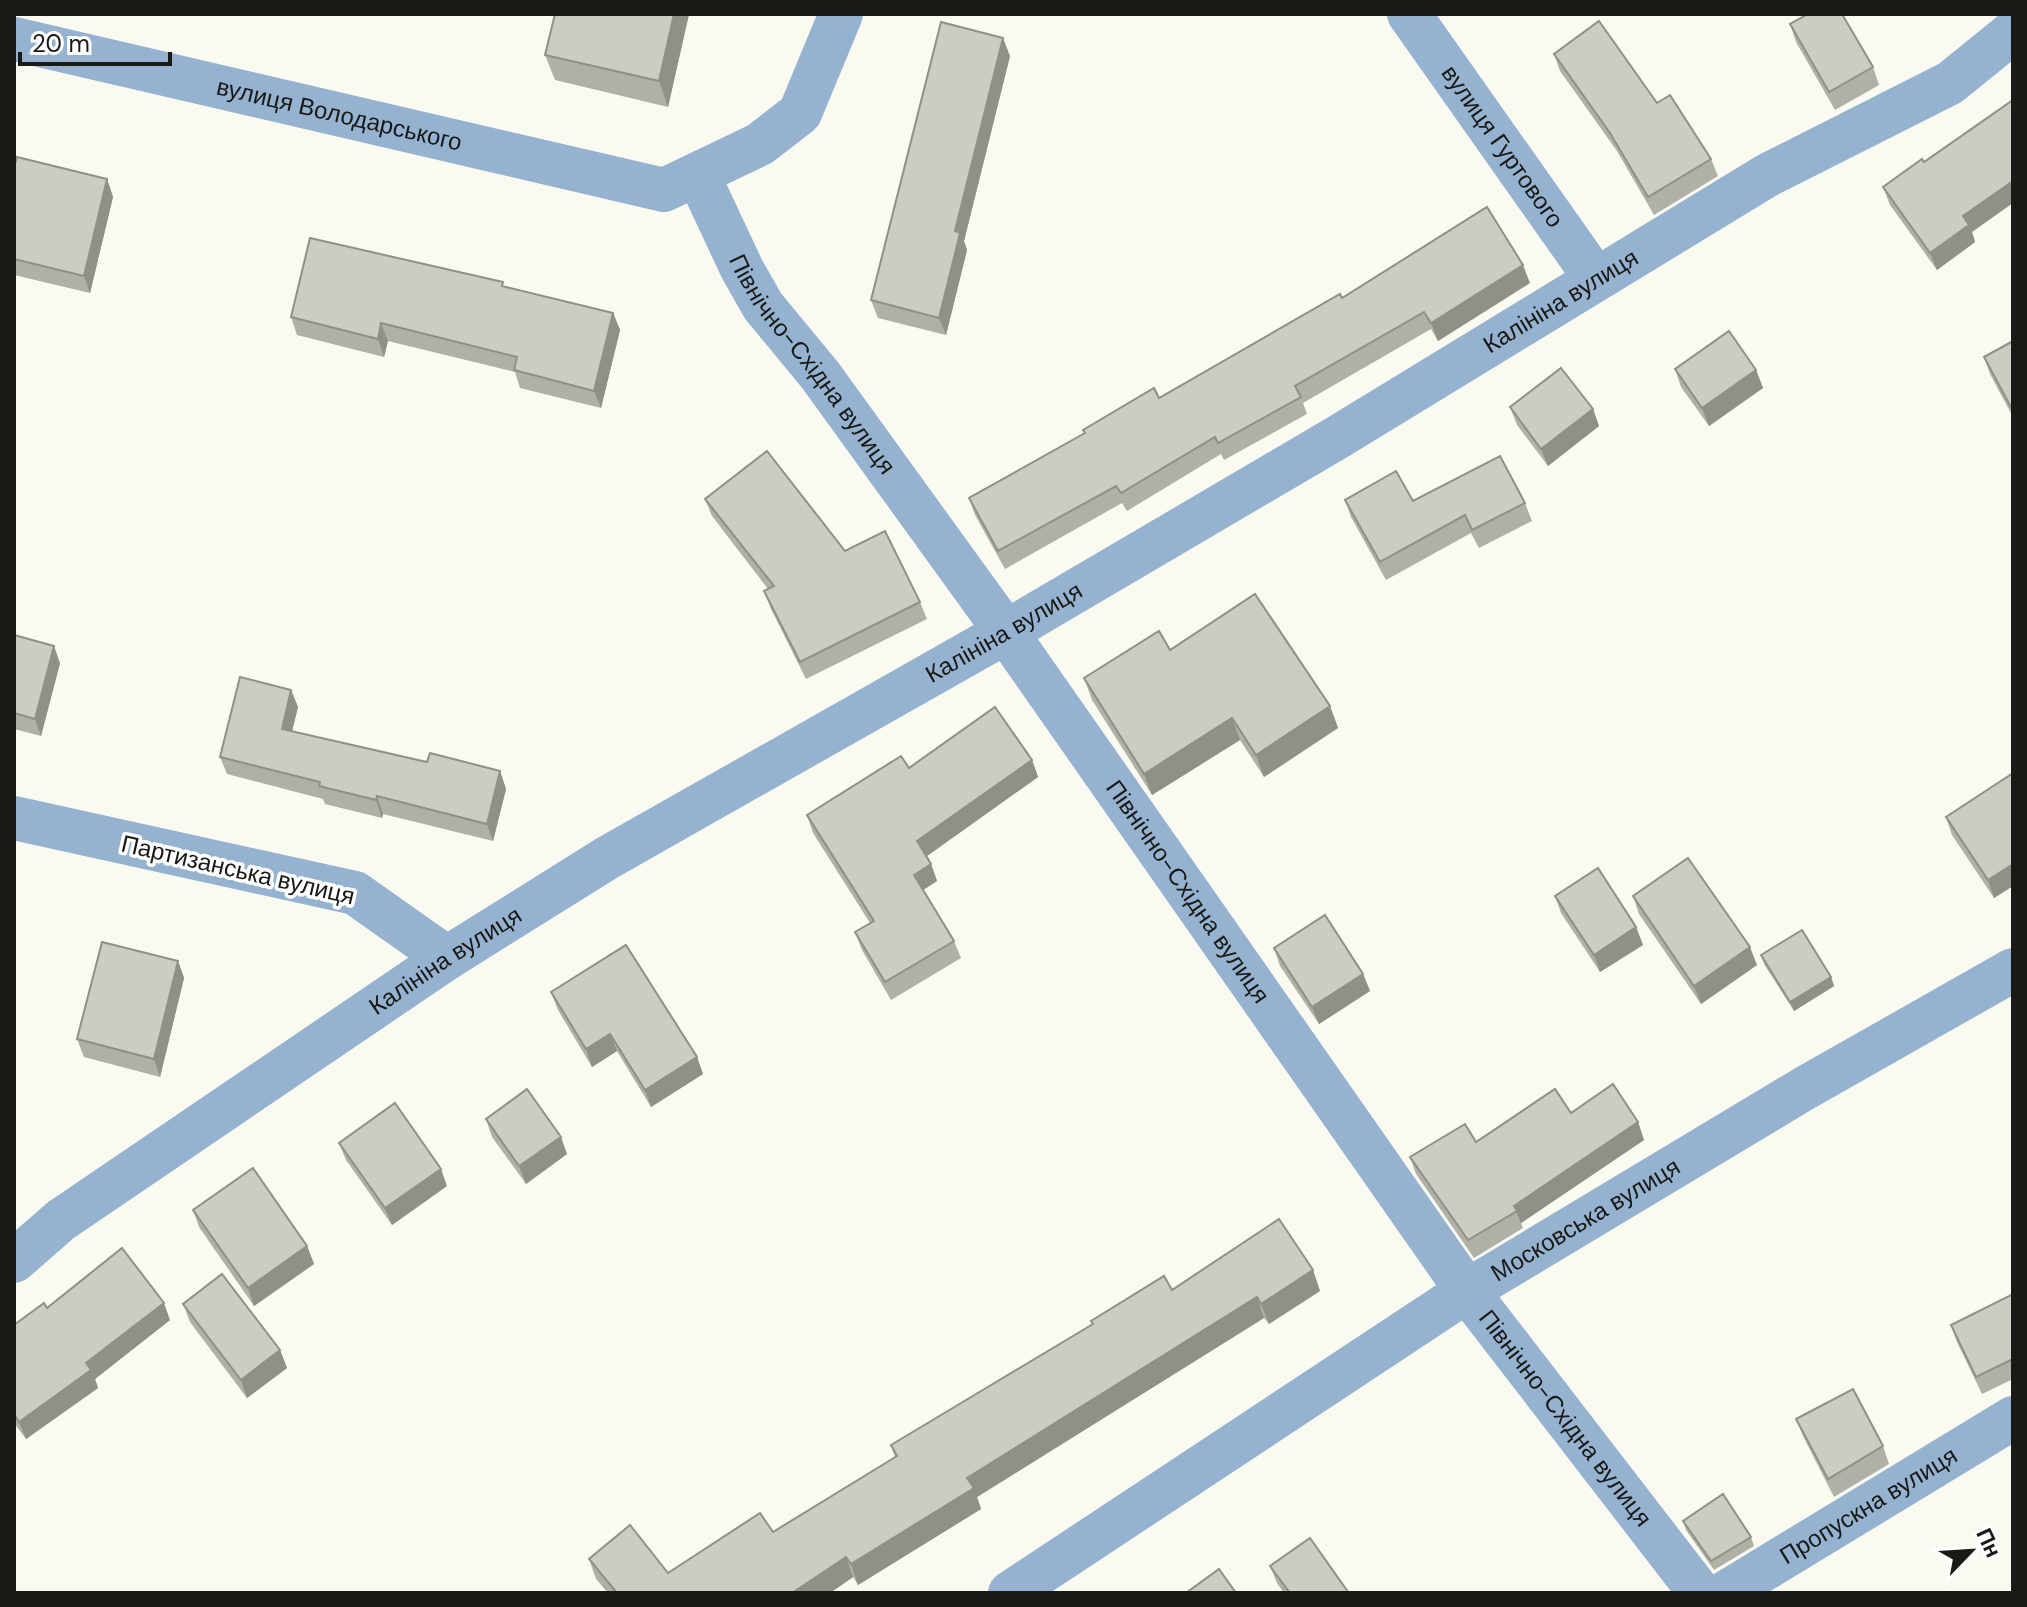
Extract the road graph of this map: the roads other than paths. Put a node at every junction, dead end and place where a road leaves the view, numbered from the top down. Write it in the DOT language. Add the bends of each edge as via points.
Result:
graph roads {
  1 [pos="20,14"];
  2 [pos="841,14"];
  3 [pos="1409,14"];
  4 [pos="2013,32"];
  5 [pos="14,38"];
  6 [pos="681,183"];
  7 [pos="1596,279"];
  8 [pos="1006,632"];
  9 [pos="14,818"];
  10 [pos="447,958"];
  11 [pos="2013,970"];
  12 [pos="20,1249"];
  13 [pos="1467,1291"];
  14 [pos="2013,1418"];
  15 [pos="1010,1593"];
  16 [pos="1700,1593"];
  17 [pos="1725,1593"];
  1 -- 5 [label="street"];
  2 -- 6 [label="street" via="800,113 760,144"];
  3 -- 7 [label="street, вулиця Гуртового"];
  4 -- 7 [label="street, Калініна вулиця" via="1950,83 1766,176"];
  5 -- 6 [label="street, вулиця Володарського"];
  6 -- 8 [label="street, Північно-Східна вулиця" via="763,306 820,375"];
  7 -- 8 [label="street, Калініна вулиця"];
  8 -- 10 [label="street, Калініна вулиця" via="607,858"];
  8 -- 13 [label="street, Північно-Східна вулиця"];
  9 -- 10 [label="street, Партизанська вулиця" via="355,893"];
  10 -- 12 [label="street, Калініна вулиця"];
  11 -- 13 [label="street, Московська вулиця"];
  13 -- 15 [label="street, Московська вулиця"];
  13 -- 16 [label="street, Північно-Східна вулиця"];
  14 -- 17 [label="street, Пропускна вулиця"];
}
